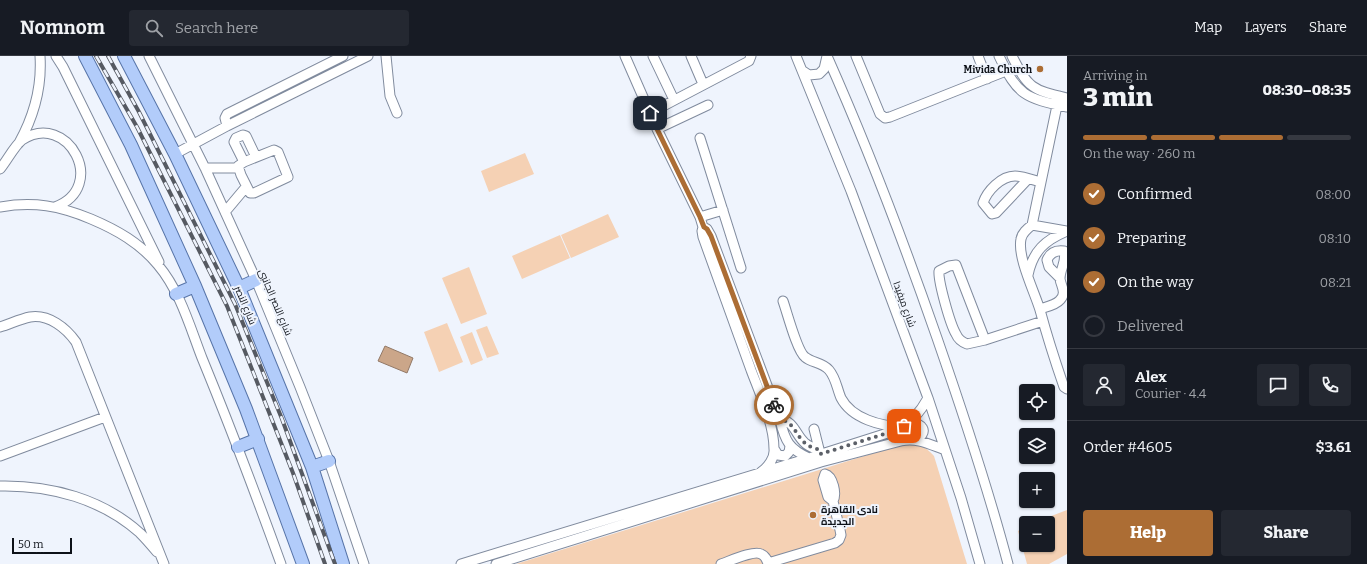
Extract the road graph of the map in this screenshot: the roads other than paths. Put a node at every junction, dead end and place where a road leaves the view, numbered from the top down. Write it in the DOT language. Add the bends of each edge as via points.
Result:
graph roads {
  1 [pos="40,56"];
  2 [pos="56,56"];
  3 [pos="85,56"];
  4 [pos="124,56"];
  5 [pos="148,56"];
  6 [pos="343,56"];
  7 [pos="368,56"];
  8 [pos="386,56"];
  9 [pos="624,56"];
  10 [pos="653,56"];
  11 [pos="691,56"];
  12 [pos="751,56"];
  13 [pos="796,56"];
  14 [pos="827,56"];
  15 [pos="856,56"];
  16 [pos="978,56"];
  17 [pos="999,56"];
  18 [pos="1012,56"];
  19 [pos="803,71"];
  20 [pos="1006,71"];
  21 [pos="987,79"];
  22 [pos="703,84"];
  23 [pos="674,100"];
  24 [pos="1061,100"];
  25 [pos="708,105"];
  26 [pos="1067,107"];
  27 [pos="397,113"];
  28 [pos="650,113"];
  29 [pos="227,126"];
  30 [pos="657,129"];
  31 [pos="700,138"];
  32 [pos="19,143"];
  33 [pos="193,144"];
  34 [pos="175,154"];
  35 [pos="256,157"];
  36 [pos="241,165"];
  37 [pos="205,168"];
  38 [pos="0,169"];
  39 [pos="1028,179"];
  40 [pos="1040,182"];
  41 [pos="246,187"];
  42 [pos="0,207"];
  43 [pos="55,207"];
  44 [pos="723,210"];
  45 [pos="225,212"];
  46 [pos="700,217"];
  47 [pos="1032,225"];
  48 [pos="704,227"];
  49 [pos="1067,231"];
  50 [pos="741,268"];
  51 [pos="167,277"];
  52 [pos="1028,278"];
  53 [pos="1060,278"];
  54 [pos="256,280"];
  55 [pos="195,286"];
  56 [pos="239,288"];
  57 [pos="176,294"];
  58 [pos="783,301"];
  59 [pos="1040,309"];
  60 [pos="1043,321"];
  61 [pos="0,327"];
  62 [pos="985,340"];
  63 [pos="1067,389"];
  64 [pos="928,398"];
  65 [pos="105,417"];
  66 [pos="780,420"];
  67 [pos="907,424"];
  68 [pos="814,428"];
  69 [pos="258,439"];
  70 [pos="917,440"];
  71 [pos="790,446"];
  72 [pos="238,447"];
  73 [pos="775,450"];
  74 [pos="945,450"];
  75 [pos="820,455"];
  76 [pos="0,456"];
  77 [pos="809,458"];
  78 [pos="329,461"];
  79 [pos="312,467"];
  80 [pos="756,474"];
  81 [pos="0,486"];
  82 [pos="162,560"];
  83 [pos="768,563"];
  84 [pos="282,564"];
  85 [pos="303,564"];
  86 [pos="343,564"];
  87 [pos="364,564"];
  88 [pos="461,564"];
  89 [pos="496,564"];
  90 [pos="721,564"];
  91 [pos="980,564"];
  92 [pos="1008,564"];
  1 -- 32 [label="street" via="37,98 30,121"];
  2 -- 51 [label="street"];
  3 -- 55 [label="main road" via="131,144"];
  4 -- 34 [label="main road, شارع النصر"];
  5 -- 33 [label="street, شارع النصر الجانبى"];
  6 -- 29 [label="street" via="227,114"];
  7 -- 29 [label="street"];
  8 -- 27 [label="street" via="390,96"];
  9 -- 28 [label="street"];
  10 -- 23 [label="street"];
  11 -- 22 [label="street"];
  12 -- 22 [label="street" via="748,61"];
  13 -- 19 [label="street, شارع ميفيدا"];
  14 -- 19 [label="street" via="824,69 819,74 809,75"];
  14 -- 92 [label="street, شارع ميفيدا" via="906,249 956,394"];
  15 -- 21 [label="street" via="880,114 885,118"];
  16 -- 21 [label="street"];
  17 -- 20 [label="street"];
  18 -- 24 [label="street" via="1030,86"];
  19 -- 64 [label="street, شارع ميفيدا"];
  20 -- 21 [label="street"];
  20 -- 24 [label="street" via="1016,86 1027,95 1041,102"];
  22 -- 23 [label="street"];
  23 -- 28 [label="street"];
  24 -- 26 [label="street"];
  24 -- 40 [label="street"];
  25 -- 30 [label="street"];
  28 -- 30 [label="street"];
  29 -- 33 [label="street"];
  30 -- 46 [label="street"];
  31 -- 44 [label="street"];
  32 -- 38 [label="street"];
  32 -- 43 [label="street" via="36,135 48,134 61,138 75,151 80,162 80,181 70,198"];
  33 -- 34 [label="street"];
  33 -- 37 [label="street, شارع النصر الجانبى"];
  34 -- 56 [label="main road, شارع النصر"];
  35 -- 36 [label="street"];
  35 -- 36 [label="street" via="246,136 236,138 234,142"];
  35 -- 41 [label="street" via="276,150 288,177 254,193 250,193"];
  36 -- 37 [label="street"];
  36 -- 41 [label="street"];
  37 -- 45 [label="street, شارع النصر الجانبى"];
  39 -- 39 [label="street" via="1007,177 995,186 983,203 992,214 996,213"];
  39 -- 40 [label="street"];
  40 -- 47 [label="street"];
  41 -- 45 [label="street"];
  42 -- 43 [label="street" via="29,204"];
  43 -- 51 [label="street" via="80,214 124,236 144,251"];
  44 -- 46 [label="street"];
  44 -- 50 [label="street"];
  45 -- 54 [label="street, شارع النصر الجانبى"];
  46 -- 48 [label="street"];
  47 -- 49 [label="street"];
  47 -- 52 [label="street" via="1024,231 1021,240"];
  48 -- 66 [label="street" via="711,236"];
  48 -- 73 [label="street" via="703,238 760,395"];
  49 -- 52 [label="street" via="1044,244 1030,265"];
  51 -- 57 [label="street"];
  52 -- 59 [label="street"];
  53 -- 59 [label="street" via="1064,289 1060,300"];
  54 -- 56 [label="main road"];
  54 -- 78 [label="street, شارع النصر الجانبى"];
  55 -- 57 [label="main road"];
  55 -- 69 [label="main road"];
  56 -- 79 [label="main road, شارع النصر"];
  57 -- 72 [label="street"];
  58 -- 67 [label="street" via="800,352 807,359 818,362 829,370 848,408 872,421 888,425"];
  59 -- 60 [label="street"];
  60 -- 62 [label="street"];
  60 -- 63 [label="street" via="1064,387"];
  61 -- 65 [label="street" via="31,317 45,318 68,331 76,342"];
  62 -- 62 [label="street" via="967,344 955,333 941,288 939,271 956,265"];
  64 -- 67 [label="street"];
  64 -- 74 [label="street, شارع ميفيدا"];
  65 -- 76 [label="street"];
  65 -- 82 [label="street"];
  66 -- 71 [label="street" via="784,436"];
  66 -- 75 [label="street" via="790,423 806,444"];
  67 -- 70 [label="street" via="922,426 923,434"];
  67 -- 75 [label="street" via="897,430"];
  68 -- 75 [label="street"];
  69 -- 72 [label="main road"];
  69 -- 85 [label="main road"];
  70 -- 74 [label="street"];
  70 -- 75 [label="street" via="908,439"];
  71 -- 73 [label="street" via="789,452 784,456 778,455"];
  71 -- 77 [label="street"];
  72 -- 84 [label="street"];
  73 -- 80 [label="street" via="770,462"];
  74 -- 91 [label="street, شارع ميفيدا"];
  75 -- 77 [label="street"];
  75 -- 83 [label="street" via="824,474 830,478 835,495 833,501 841,535 839,540 836,544"];
  75 -- 89 [label="street"];
  77 -- 80 [label="street"];
  78 -- 79 [label="main road"];
  78 -- 87 [label="street, شارع النصر الجانبى"];
  79 -- 86 [label="main road, شارع النصر"];
  80 -- 88 [label="street"];
  81 -- 82 [label="street" via="38,487 66,493 93,503 118,516 140,533"];
  83 -- 90 [label="street" via="763,554 759,553"];
}
